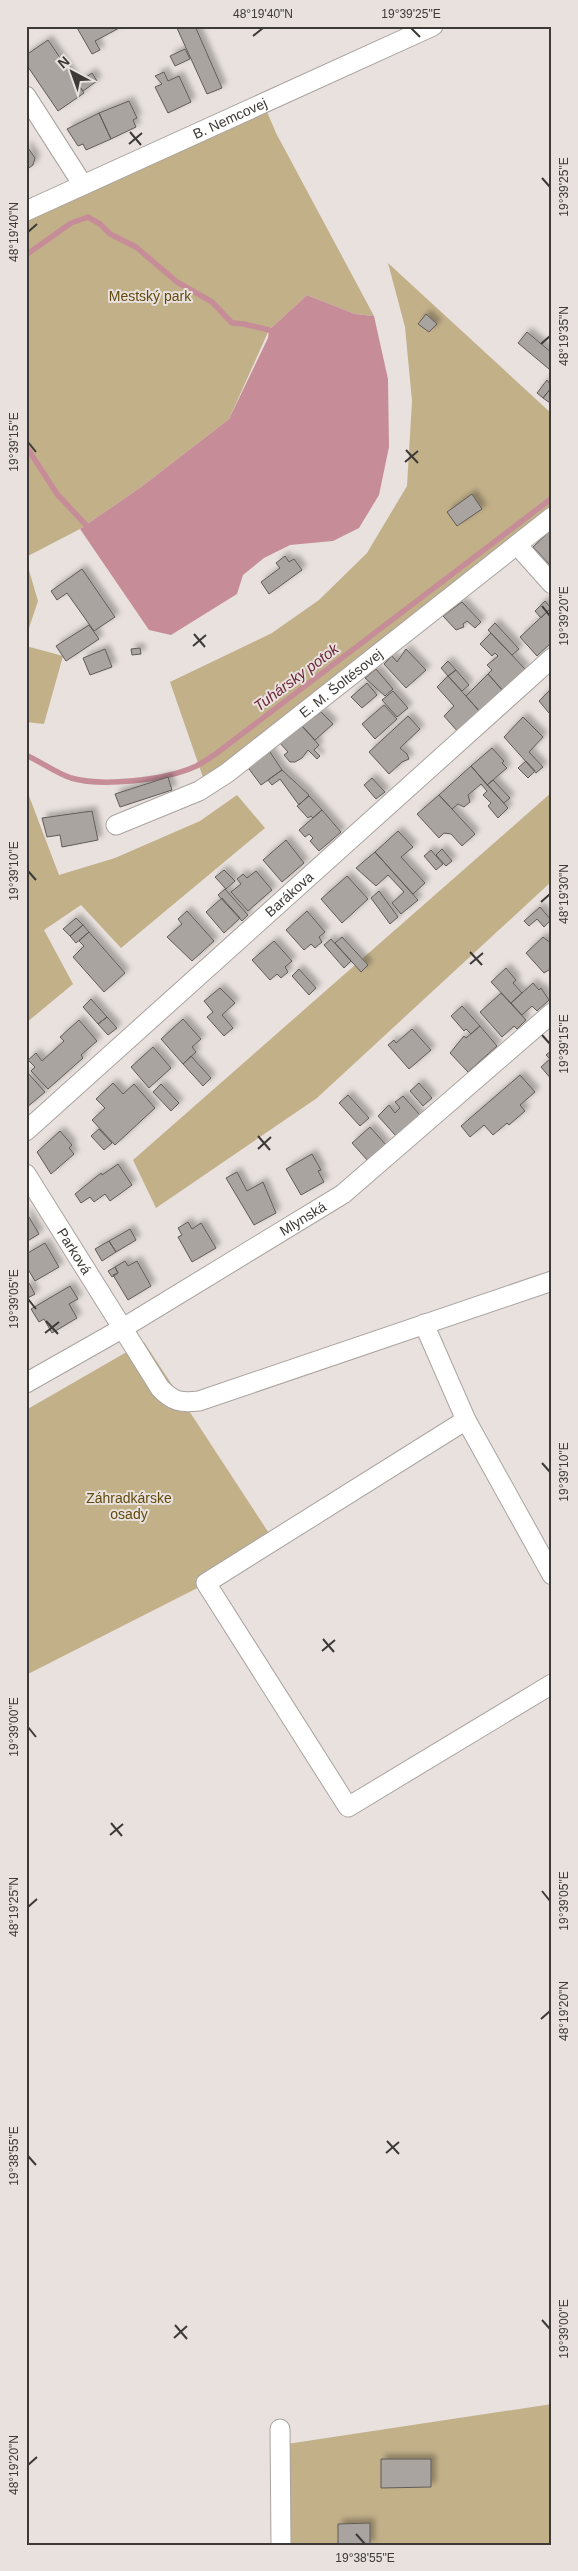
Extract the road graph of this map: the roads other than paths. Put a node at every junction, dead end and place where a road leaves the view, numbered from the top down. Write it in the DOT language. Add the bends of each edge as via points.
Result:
graph roads {
  1 [pos="432,26"];
  2 [pos="26,96"];
  3 [pos="83,185"];
  4 [pos="26,211"];
  5 [pos="552,517"];
  6 [pos="518,546"];
  7 [pos="552,584"];
  8 [pos="552,658"];
  9 [pos="116,825"];
  10 [pos="552,1013"];
  11 [pos="26,1131"];
  12 [pos="26,1174"];
  13 [pos="552,1281"];
  14 [pos="424,1324"];
  15 [pos="123,1328"];
  16 [pos="26,1383"];
  17 [pos="466,1420"];
  18 [pos="552,1576"];
  19 [pos="552,1684"];
  20 [pos="280,2429"];
  21 [pos="281,2545"];
  1 -- 3 [label="street, B. Nemcovej"];
  2 -- 3 [label="street"];
  3 -- 4 [label="street, B. Nemcovej"];
  5 -- 6 [label="street, E. M. Šoltésovej"];
  6 -- 7 [label="street"];
  6 -- 9 [label="street, E. M. Šoltésovej" via="227,772 199,791"];
  8 -- 11 [label="street, Barákova"];
  10 -- 15 [label="street, Mlynská" via="344,1194"];
  12 -- 15 [label="street, Parková"];
  13 -- 14 [label="street, Parková"];
  14 -- 15 [label="street, Parková" via="199,1401 180,1403 169,1398 160,1388"];
  14 -- 17 [label="street"];
  15 -- 16 [label="street, Mlynská"];
  17 -- 18 [label="street"];
  17 -- 19 [label="street" via="206,1582 348,1807"];
  20 -- 21 [label="street"];
}
